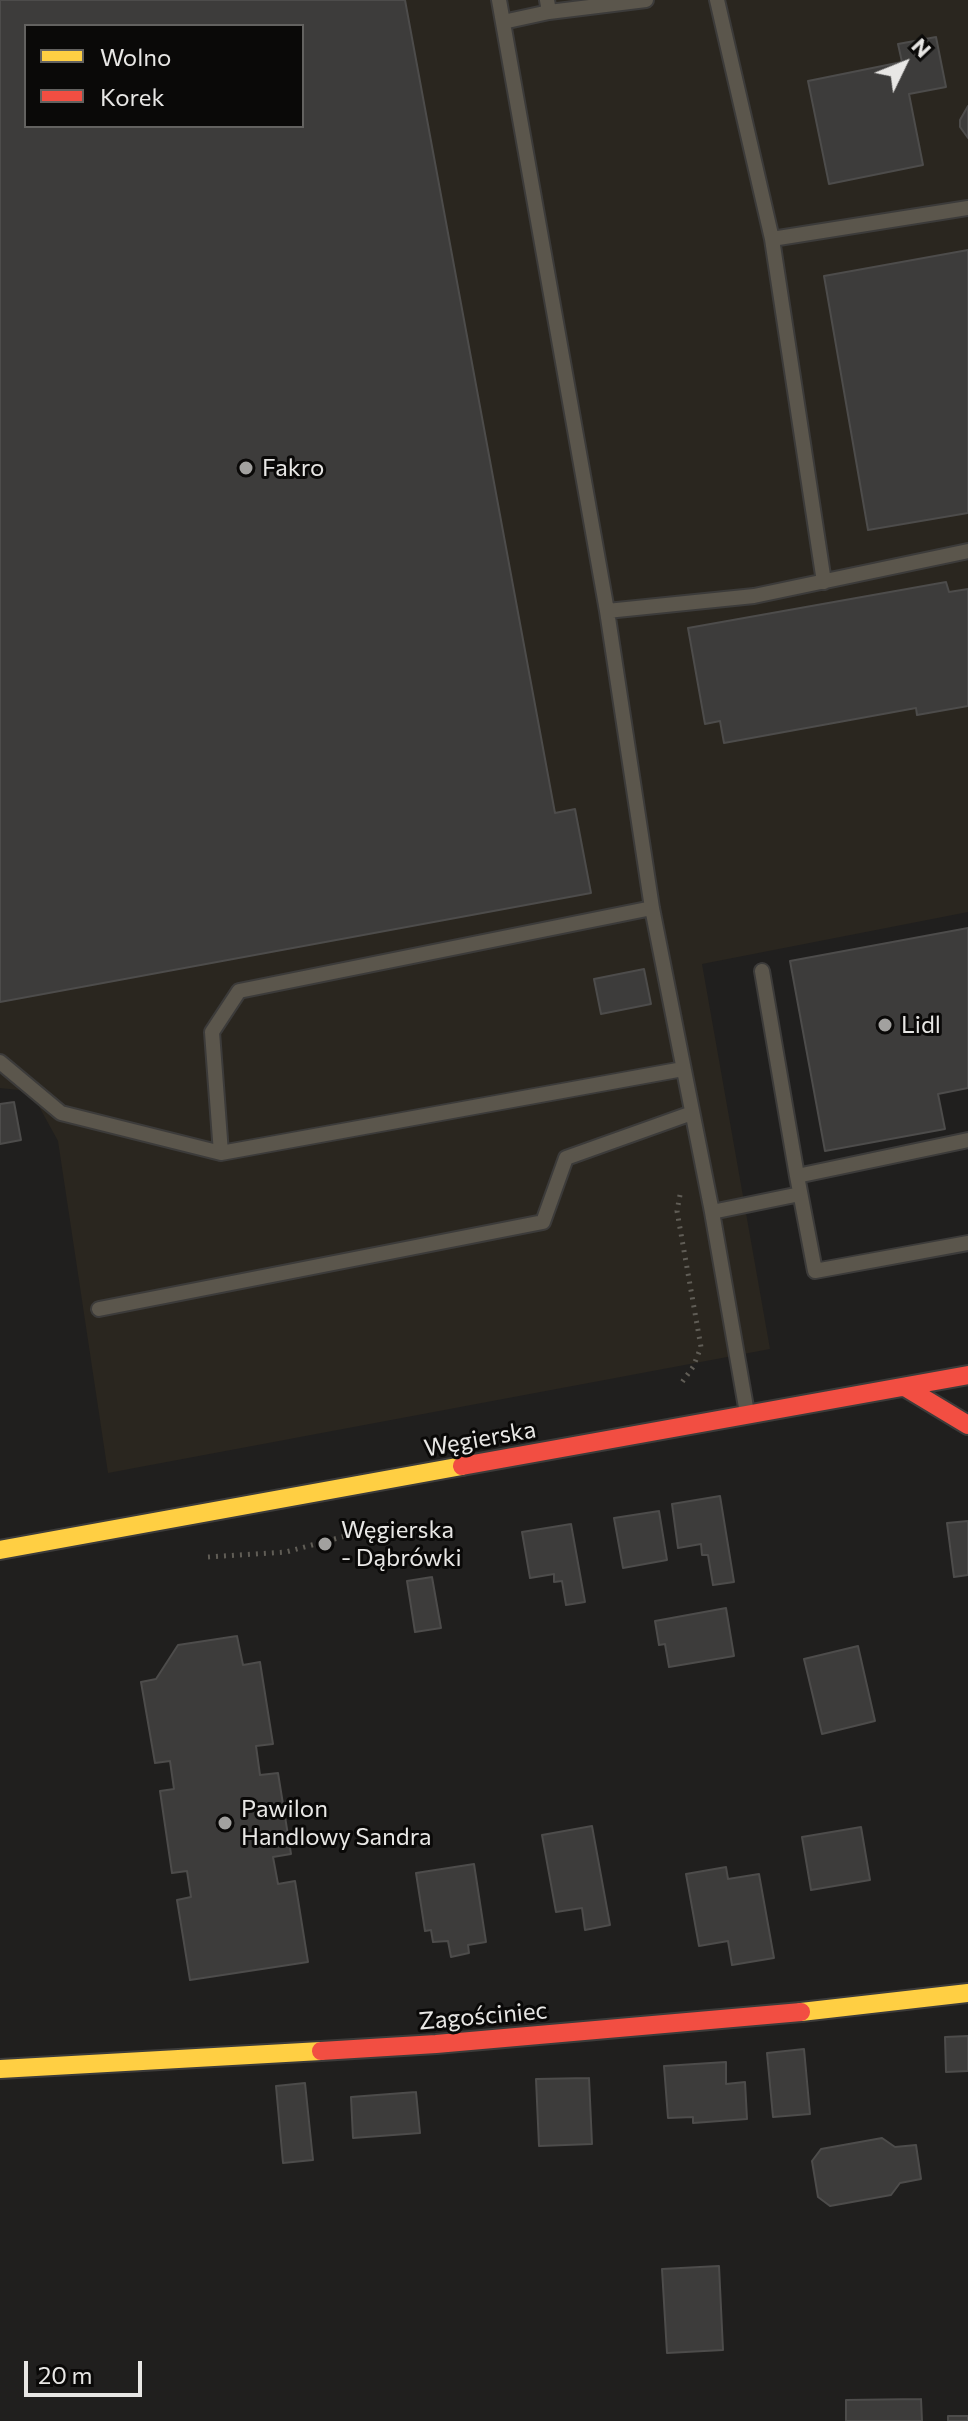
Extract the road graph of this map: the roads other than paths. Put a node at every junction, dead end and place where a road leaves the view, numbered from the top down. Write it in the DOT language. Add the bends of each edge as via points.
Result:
graph roads {
  1 [pos="499,0"];
  2 [pos="646,0"];
  3 [pos="717,0"];
  4 [pos="548,6"];
  5 [pos="503,22"];
  6 [pos="968,208"];
  7 [pos="772,239"];
  8 [pos="968,551"];
  9 [pos="824,582"];
  10 [pos="607,611"];
  11 [pos="652,908"];
  12 [pos="762,971"];
  13 [pos="0,1062"];
  14 [pos="683,1069"];
  15 [pos="692,1113"];
  16 [pos="968,1140"];
  17 [pos="221,1153"];
  18 [pos="797,1176"];
  19 [pos="800,1194"];
  20 [pos="712,1212"];
  21 [pos="968,1243"];
  22 [pos="99,1309"];
  23 [pos="968,1375"];
  24 [pos="905,1387"];
  25 [pos="747,1414"];
  26 [pos="968,1425"];
  27 [pos="0,1550"];
  28 [pos="968,1993"];
  29 [pos="0,2069"];
  1 -- 5 [label="lane"];
  2 -- 4 [label="lane"];
  3 -- 7 [label="lane"];
  4 -- 5 [label="lane"];
  5 -- 10 [label="lane"];
  6 -- 7 [label="lane"];
  7 -- 9 [label="lane"];
  8 -- 9 [label="lane"];
  9 -- 10 [label="lane" via="754,596"];
  10 -- 11 [label="lane"];
  11 -- 14 [label="lane"];
  11 -- 17 [label="lane" via="239,991 212,1032"];
  12 -- 18 [label="lane"];
  13 -- 17 [label="lane" via="61,1113"];
  14 -- 15 [label="lane"];
  14 -- 17 [label="lane"];
  15 -- 20 [label="lane"];
  15 -- 22 [label="lane" via="566,1158 543,1222"];
  16 -- 18 [label="lane"];
  18 -- 19 [label="lane"];
  19 -- 20 [label="lane"];
  19 -- 21 [label="lane" via="815,1271"];
  20 -- 25 [label="lane"];
  23 -- 24 [label="street, Węgierska"];
  24 -- 25 [label="street, Węgierska"];
  24 -- 26 [label="street"];
  25 -- 27 [label="street, Węgierska"];
  28 -- 29 [label="street, Zagościniec" via="436,2044"];
}
